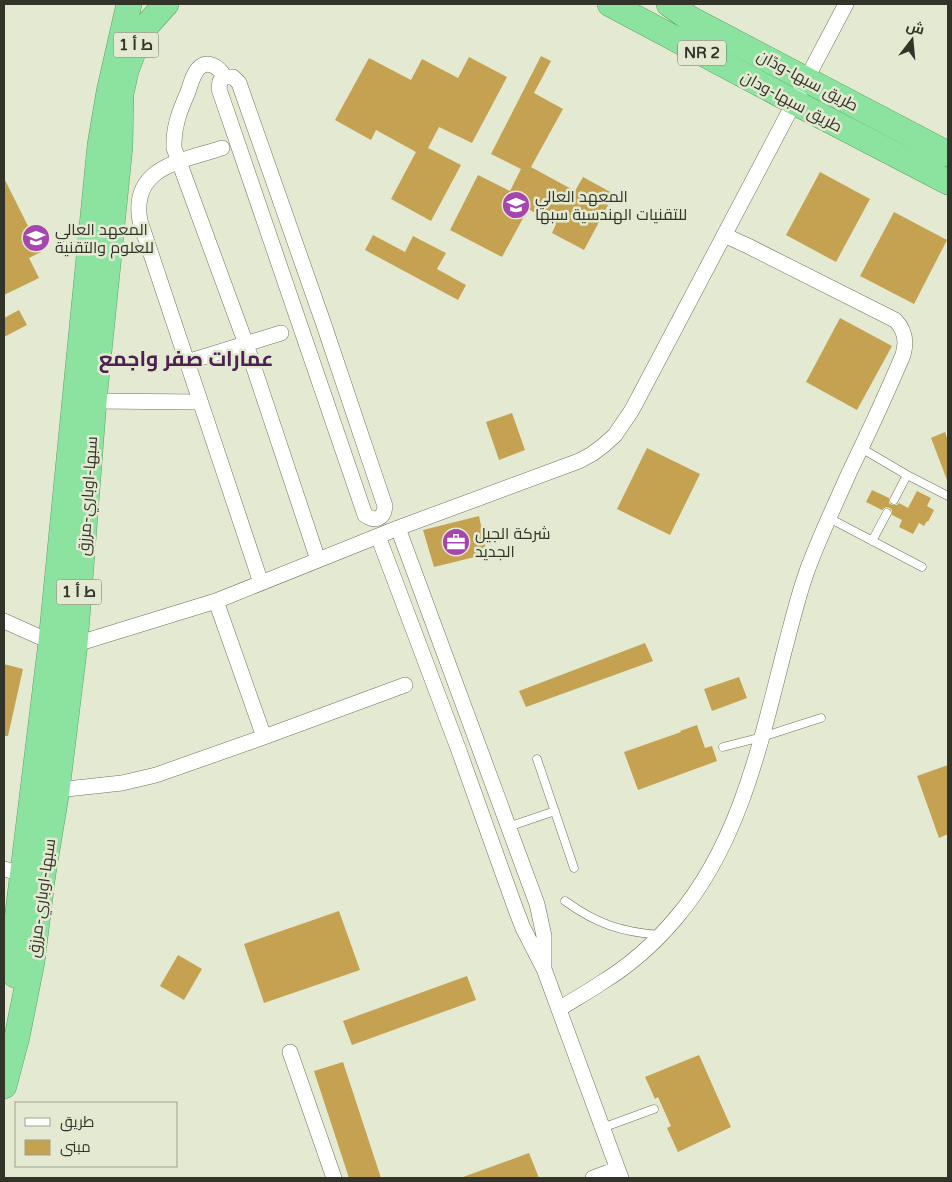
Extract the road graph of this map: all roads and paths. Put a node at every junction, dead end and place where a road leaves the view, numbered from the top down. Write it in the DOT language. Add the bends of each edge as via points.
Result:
graph roads {
  1 [pos="129,4"];
  2 [pos="166,4"];
  3 [pos="610,4"];
  4 [pos="669,4"];
  5 [pos="846,4"];
  6 [pos="225,76"];
  7 [pos="806,79"];
  8 [pos="115,93"];
  9 [pos="794,102"];
  10 [pos="222,148"];
  11 [pos="948,154"];
  12 [pos="180,162"];
  13 [pos="948,182"];
  14 [pos="724,236"];
  15 [pos="323,322"];
  16 [pos="301,329"];
  17 [pos="281,333"];
  18 [pos="246,344"];
  19 [pos="187,362"];
  20 [pos="94,401"];
  21 [pos="200,402"];
  22 [pos="861,448"];
  23 [pos="907,475"];
  24 [pos="948,496"];
  25 [pos="894,500"];
  26 [pos="887,513"];
  27 [pos="828,518"];
  28 [pos="398,528"];
  29 [pos="378,536"];
  30 [pos="872,541"];
  31 [pos="318,560"];
  32 [pos="922,567"];
  33 [pos="261,583"];
  34 [pos="216,601"];
  35 [pos="4,621"];
  36 [pos="51,642"];
  37 [pos="75,644"];
  38 [pos="405,684"];
  39 [pos="820,718"];
  40 [pos="264,737"];
  41 [pos="762,737"];
  42 [pos="477,742"];
  43 [pos="723,747"];
  44 [pos="458,748"];
  45 [pos="537,759"];
  46 [pos="58,790"];
  47 [pos="555,811"];
  48 [pos="508,827"];
  49 [pos="517,849"];
  50 [pos="497,857"];
  51 [pos="574,868"];
  52 [pos="13,872"];
  53 [pos="565,901"];
  54 [pos="660,935"];
  55 [pos="544,969"];
  56 [pos="10,971"];
  57 [pos="559,1009"];
  58 [pos="4,1034"];
  59 [pos="290,1052"];
  60 [pos="4,1086"];
  61 [pos="654,1109"];
  62 [pos="602,1128"];
  63 [pos="619,1174"];
  64 [pos="334,1178"];
  65 [pos="594,1178"];
  1 -- 8 [label="highway, سبها-اوباري-مرزق / ط أ 1"];
  2 -- 8 [label="highway, سبها-اوباري-مرزق / ط أ 1" via="148,24"];
  3 -- 9 [label="highway, طريق سبها-ودان / NR 2"];
  4 -- 7 [label="highway, طريق سبها-ودّان / NR 2" via="688,18"];
  5 -- 7 [label="street"];
  6 -- 12 [label="street" via="213,65 203,66 196,72 174,135 174,148"];
  6 -- 15 [label="street" via="233,77 238,83"];
  6 -- 16 [label="street" via="219,89"];
  7 -- 9 [label="street"];
  7 -- 11 [label="highway, طريق سبها-ودّان / NR 2"];
  8 -- 20 [label="highway, سبها-اوباري-مرزق / ط أ 1" via="120,146"];
  8 -- 36 [label="highway, سبها-اوباري-مرزق / ط أ 1" via="100,145"];
  9 -- 13 [label="highway, طريق سبها-ودان / NR 2"];
  9 -- 14 [label="street"];
  10 -- 12 [label="street"];
  12 -- 18 [label="street"];
  12 -- 19 [label="street" via="163,168 149,179 140,195 139,212"];
  14 -- 22 [label="street" via="894,320 902,329 906,341 904,355"];
  14 -- 28 [label="street" via="632,410 604,445 570,464"];
  15 -- 16 [label="street"];
  15 -- 16 [label="street" via="385,506 384,513 378,518 371,519 365,515"];
  17 -- 18 [label="street"];
  18 -- 19 [label="street"];
  18 -- 31 [label="street"];
  19 -- 21 [label="street"];
  20 -- 21 [label="street"];
  20 -- 37 [label="highway, سبها-اوباري-مرزق / ط أ 1"];
  21 -- 33 [label="street"];
  22 -- 23 [label="lane"];
  22 -- 27 [label="street"];
  23 -- 24 [label="lane"];
  23 -- 25 [label="lane"];
  26 -- 30 [label="lane"];
  27 -- 30 [label="lane"];
  27 -- 41 [label="street" via="793,617"];
  28 -- 29 [label="street"];
  28 -- 42 [label="street"];
  29 -- 31 [label="street"];
  29 -- 44 [label="street"];
  30 -- 32 [label="lane"];
  31 -- 33 [label="street"];
  33 -- 34 [label="street"];
  34 -- 37 [label="street"];
  34 -- 40 [label="street"];
  35 -- 36 [label="street"];
  36 -- 37 [label="street"];
  36 -- 52 [label="highway, سبها-اوباري-مرزق / ط أ 1"];
  37 -- 46 [label="highway, سبها-اوباري-مرزق / ط أ 1"];
  38 -- 40 [label="street"];
  39 -- 41 [label="lane"];
  40 -- 46 [label="street" via="145,778"];
  41 -- 43 [label="lane"];
  41 -- 54 [label="street" via="736,815 718,855 698,890"];
  42 -- 44 [label="street"];
  42 -- 48 [label="street"];
  44 -- 50 [label="street"];
  45 -- 47 [label="lane"];
  46 -- 60 [label="highway, سبها-اوباري-مرزق / ط أ 1" via="42,874 30,971"];
  47 -- 48 [label="lane"];
  47 -- 51 [label="lane"];
  48 -- 49 [label="street"];
  49 -- 50 [label="street"];
  49 -- 55 [label="street" via="538,904"];
  50 -- 55 [label="street" via="523,928"];
  52 -- 56 [label="highway, سبها-اوباري-مرزق / ط أ 1" via="17,920"];
  53 -- 54 [label="lane" via="610,926"];
  54 -- 57 [label="street" via="618,972"];
  55 -- 57 [label="street"];
  56 -- 58 [label="highway, سبها-اوباري-مرزق / ط أ 1" via="11,1000"];
  57 -- 62 [label="street"];
  59 -- 64 [label="street"];
  61 -- 62 [label="lane"];
  62 -- 63 [label="street"];
  63 -- 65 [label="street"];
}
